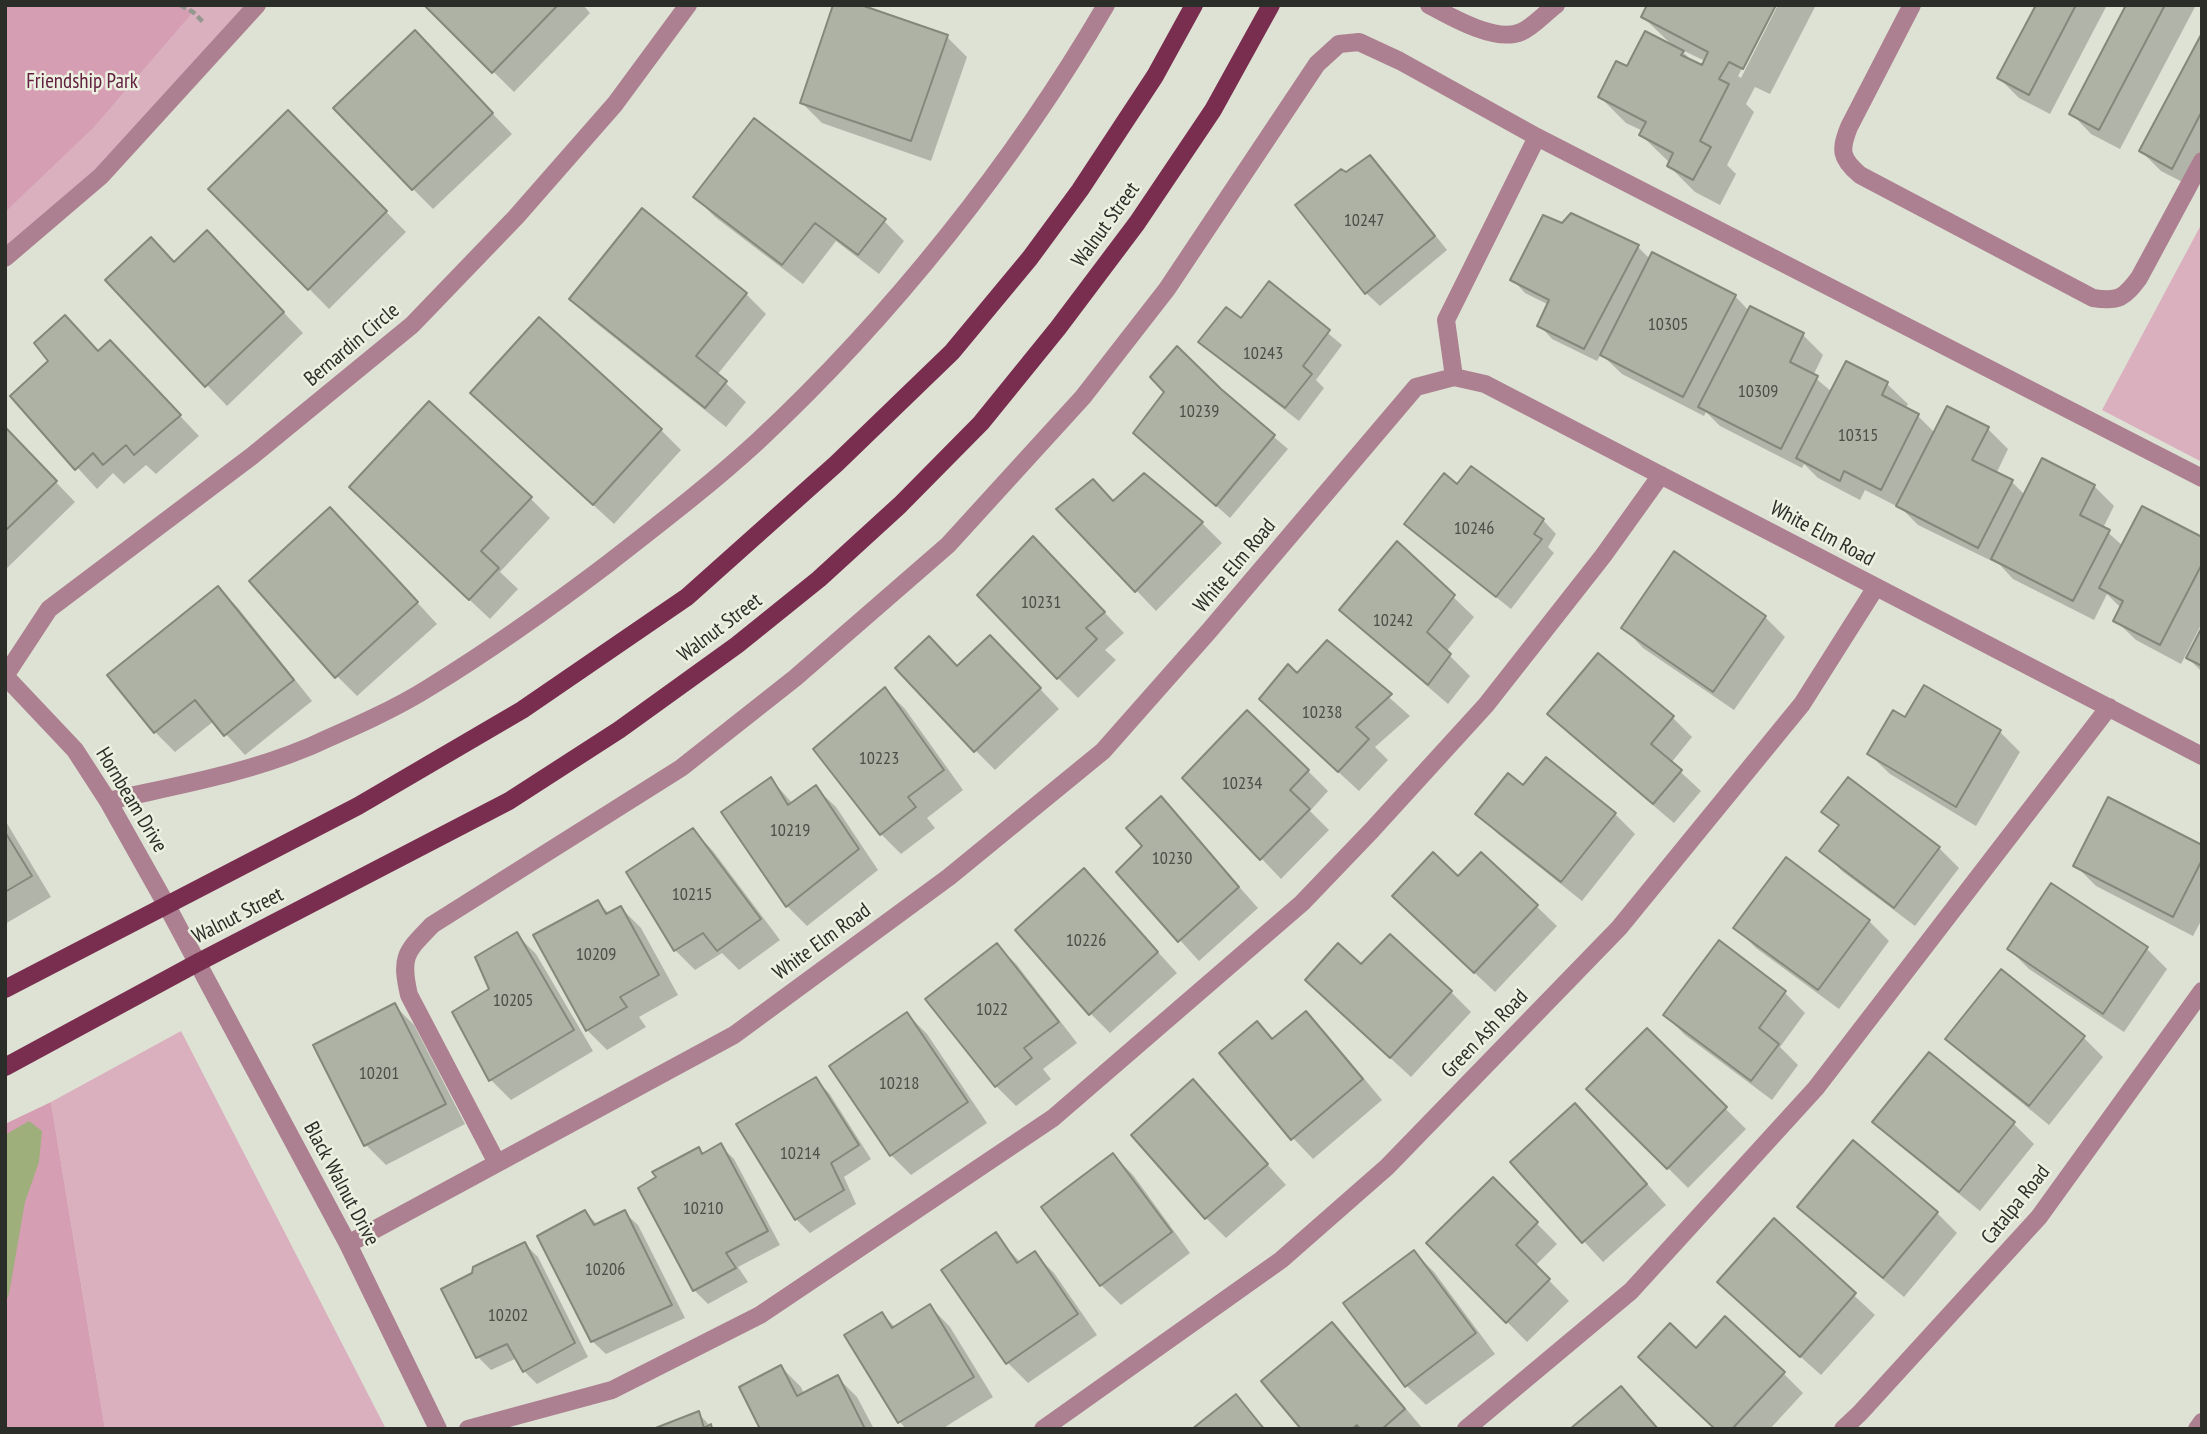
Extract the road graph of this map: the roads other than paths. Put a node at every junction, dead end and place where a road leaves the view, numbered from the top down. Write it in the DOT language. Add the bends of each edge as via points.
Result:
graph roads {
  1 [pos="257,5"];
  2 [pos="688,5"];
  3 [pos="1106,5"];
  4 [pos="1194,5"];
  5 [pos="1271,5"];
  6 [pos="1429,5"];
  7 [pos="1556,5"];
  8 [pos="1912,5"];
  9 [pos="1537,137"];
  10 [pos="2202,161"];
  11 [pos="5,258"];
  12 [pos="1454,377"];
  13 [pos="1661,475"];
  14 [pos="2202,478"];
  15 [pos="1876,587"];
  16 [pos="5,676"];
  17 [pos="2109,707"];
  18 [pos="2202,756"];
  19 [pos="108,801"];
  20 [pos="167,906"];
  21 [pos="197,963"];
  22 [pos="5,989"];
  23 [pos="2202,991"];
  24 [pos="5,1067"];
  25 [pos="497,1163"];
  26 [pos="348,1244"];
  27 [pos="2202,1422"];
  28 [pos="438,1429"];
  29 [pos="468,1429"];
  30 [pos="1043,1429"];
  31 [pos="1466,1429"];
  32 [pos="1843,1429"];
  33 [pos="2197,1429"];
  1 -- 11 [label="street" via="101,176"];
  2 -- 16 [label="street, Bernardin Circle" via="615,104 516,217 412,325 252,456 49,609"];
  3 -- 19 [label="street" via="986,188 923,264 834,365 756,442 665,520 571,592 406,700 303,749"];
  4 -- 20 [label="main road, Walnut Street" via="1155,76 1080,190 952,352 687,597 522,710 358,806"];
  5 -- 21 [label="main road, Walnut Street" via="1213,110 1137,223 1058,328 981,423 901,505 819,579 620,730 509,801"];
  6 -- 7 [label="street" via="1469,26 1499,33 1520,32"];
  8 -- 10 [label="street" via="1842,146 1847,164 1873,181 2093,298 2113,301 2127,294 2139,278"];
  9 -- 12 [label="street" via="1446,320"];
  9 -- 14 [label="street"];
  9 -- 25 [label="street" via="1400,61 1359,42 1339,44 1317,64 1167,289 1092,386 948,545 795,678 681,768 432,925 407,952 404,975 409,995"];
  12 -- 13 [label="street, White Elm Road" via="1485,384"];
  12 -- 25 [label="street, White Elm Road" via="1416,387 1103,751 949,877 734,1035"];
  13 -- 15 [label="street, White Elm Road"];
  13 -- 29 [label="street" via="1486,705 1355,848 1302,902 1053,1118 760,1315 612,1390"];
  15 -- 17 [label="street, White Elm Road"];
  15 -- 30 [label="street, Green Ash Road" via="1802,704 1619,928 1387,1167 1280,1260"];
  16 -- 19 [label="street, Hornbeam Drive" via="75,750"];
  17 -- 18 [label="street, White Elm Road"];
  17 -- 31 [label="street" via="1816,1088 1631,1291"];
  19 -- 20 [label="street, Hornbeam Drive"];
  20 -- 21 [label="street, Hornbeam Drive"];
  20 -- 22 [label="main road, Walnut Street"];
  21 -- 24 [label="main road, Walnut Street"];
  21 -- 26 [label="street, Black Walnut Drive"];
  23 -- 32 [label="street, Catalpa Road" via="2039,1217"];
  25 -- 26 [label="street, White Elm Road"];
  26 -- 28 [label="street, Black Walnut Drive"];
  27 -- 33 [label="street"];
}
